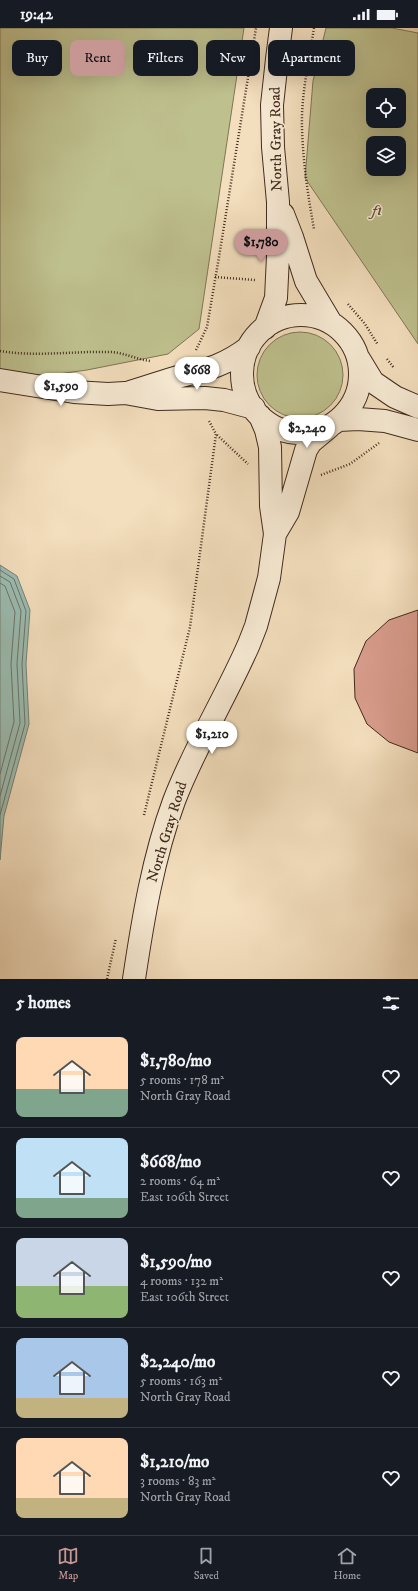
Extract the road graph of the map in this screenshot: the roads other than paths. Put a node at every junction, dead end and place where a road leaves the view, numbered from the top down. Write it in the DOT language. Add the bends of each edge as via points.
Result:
graph roads {
  1 [pos="281,28"];
  2 [pos="278,202"];
  3 [pos="331,323"];
  4 [pos="265,328"];
  5 [pos="249,347"];
  6 [pos="358,358"];
  7 [pos="0,380"];
  8 [pos="125,393"];
  9 [pos="418,408"];
  10 [pos="257,412"];
  11 [pos="335,422"];
  12 [pos="418,430"];
  13 [pos="275,534"];
  14 [pos="134,979"];
  1 -- 2 [label="street, North Gray Road" via="272,105"];
  2 -- 3 [label="street, North Gray Road" via="306,281"];
  2 -- 4 [label="street, North Gray Road" via="276,298"];
  3 -- 4 [label="street" via="315,317 297,316 280,319"];
  3 -- 6 [label="street" via="343,332"];
  4 -- 5 [label="street"];
  5 -- 8 [label="street" via="232,359 202,372"];
  5 -- 10 [label="street" via="243,371 244,385 247,397"];
  6 -- 9 [label="street" via="373,382"];
  6 -- 11 [label="street" via="360,377 356,396 346,413"];
  7 -- 8 [label="street" via="74,392"];
  8 -- 10 [label="street" via="158,398 224,400"];
  10 -- 11 [label="street" via="272,425 286,431 317,431"];
  10 -- 13 [label="street, North Gray Road" via="266,430 270,447 271,506"];
  11 -- 12 [label="street" via="358,419 385,421"];
  11 -- 13 [label="street, North Gray Road" via="311,442 306,450 288,512"];
  13 -- 14 [label="street, North Gray Road" via="269,578 256,626 183,778 166,825 149,888"];
}
